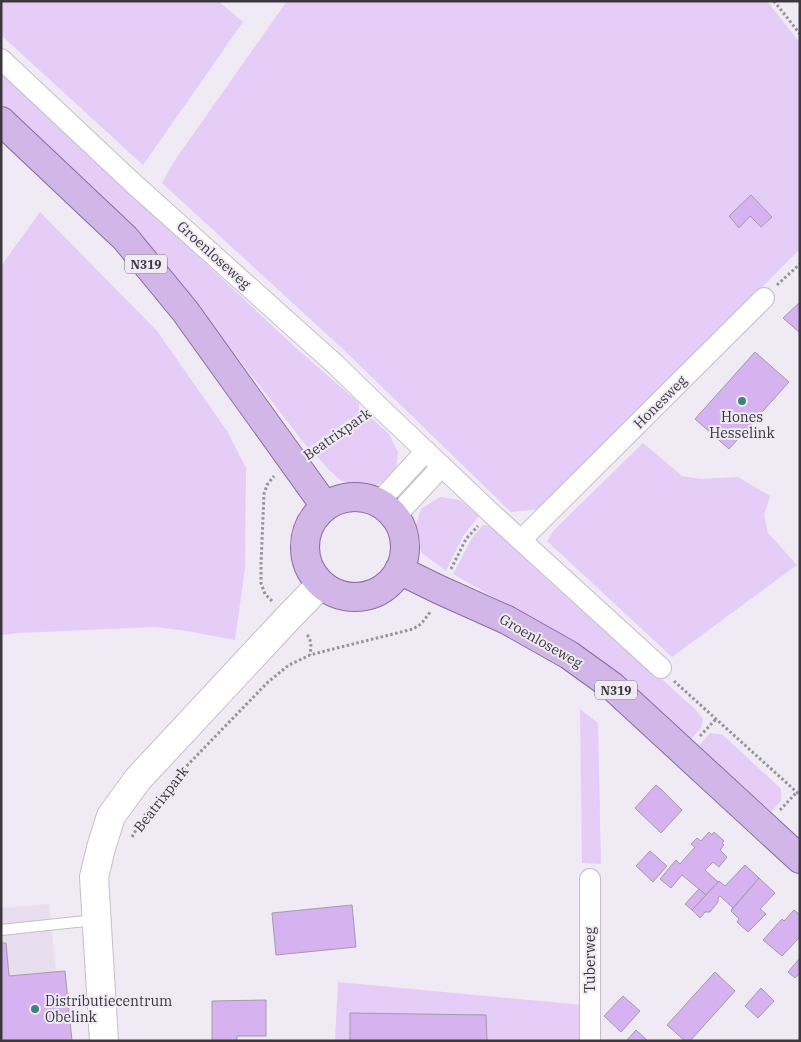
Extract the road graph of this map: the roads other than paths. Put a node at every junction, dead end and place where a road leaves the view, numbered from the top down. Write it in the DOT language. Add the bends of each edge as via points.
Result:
graph roads {
  1 [pos="1,58"];
  2 [pos="1,121"];
  3 [pos="764,298"];
  4 [pos="426,451"];
  5 [pos="442,466"];
  6 [pos="325,506"];
  7 [pos="387,510"];
  8 [pos="521,540"];
  9 [pos="399,570"];
  10 [pos="321,584"];
  11 [pos="661,668"];
  12 [pos="800,859"];
  13 [pos="590,880"];
  14 [pos="96,920"];
  15 [pos="1,930"];
  16 [pos="104,1041"];
  17 [pos="590,1041"];
  1 -- 4 [label="street, Groenloseweg"];
  2 -- 6 [label="main road, N319" via="125,238 185,311"];
  3 -- 8 [label="street, Honesweg"];
  4 -- 5 [label="street, Groenloseweg"];
  4 -- 7 [label="street"];
  5 -- 7 [label="street"];
  5 -- 8 [label="street, Groenloseweg"];
  6 -- 7 [label="main road" via="351,497 365,498"];
  6 -- 10 [label="main road" via="309,526 305,538 307,563"];
  7 -- 9 [label="main road" via="404,538"];
  8 -- 11 [label="street, Groenloseweg"];
  9 -- 10 [label="main road" via="382,589 370,594 344,595"];
  9 -- 12 [label="main road, Groenloseweg / N319" via="507,620 584,665 612,686"];
  10 -- 14 [label="street, Beatrixpark" via="138,779 111,816 94,877"];
  13 -- 17 [label="street, Tuberweg"];
  14 -- 15 [label="lane"];
  14 -- 16 [label="street, Beatrixpark"];
}
